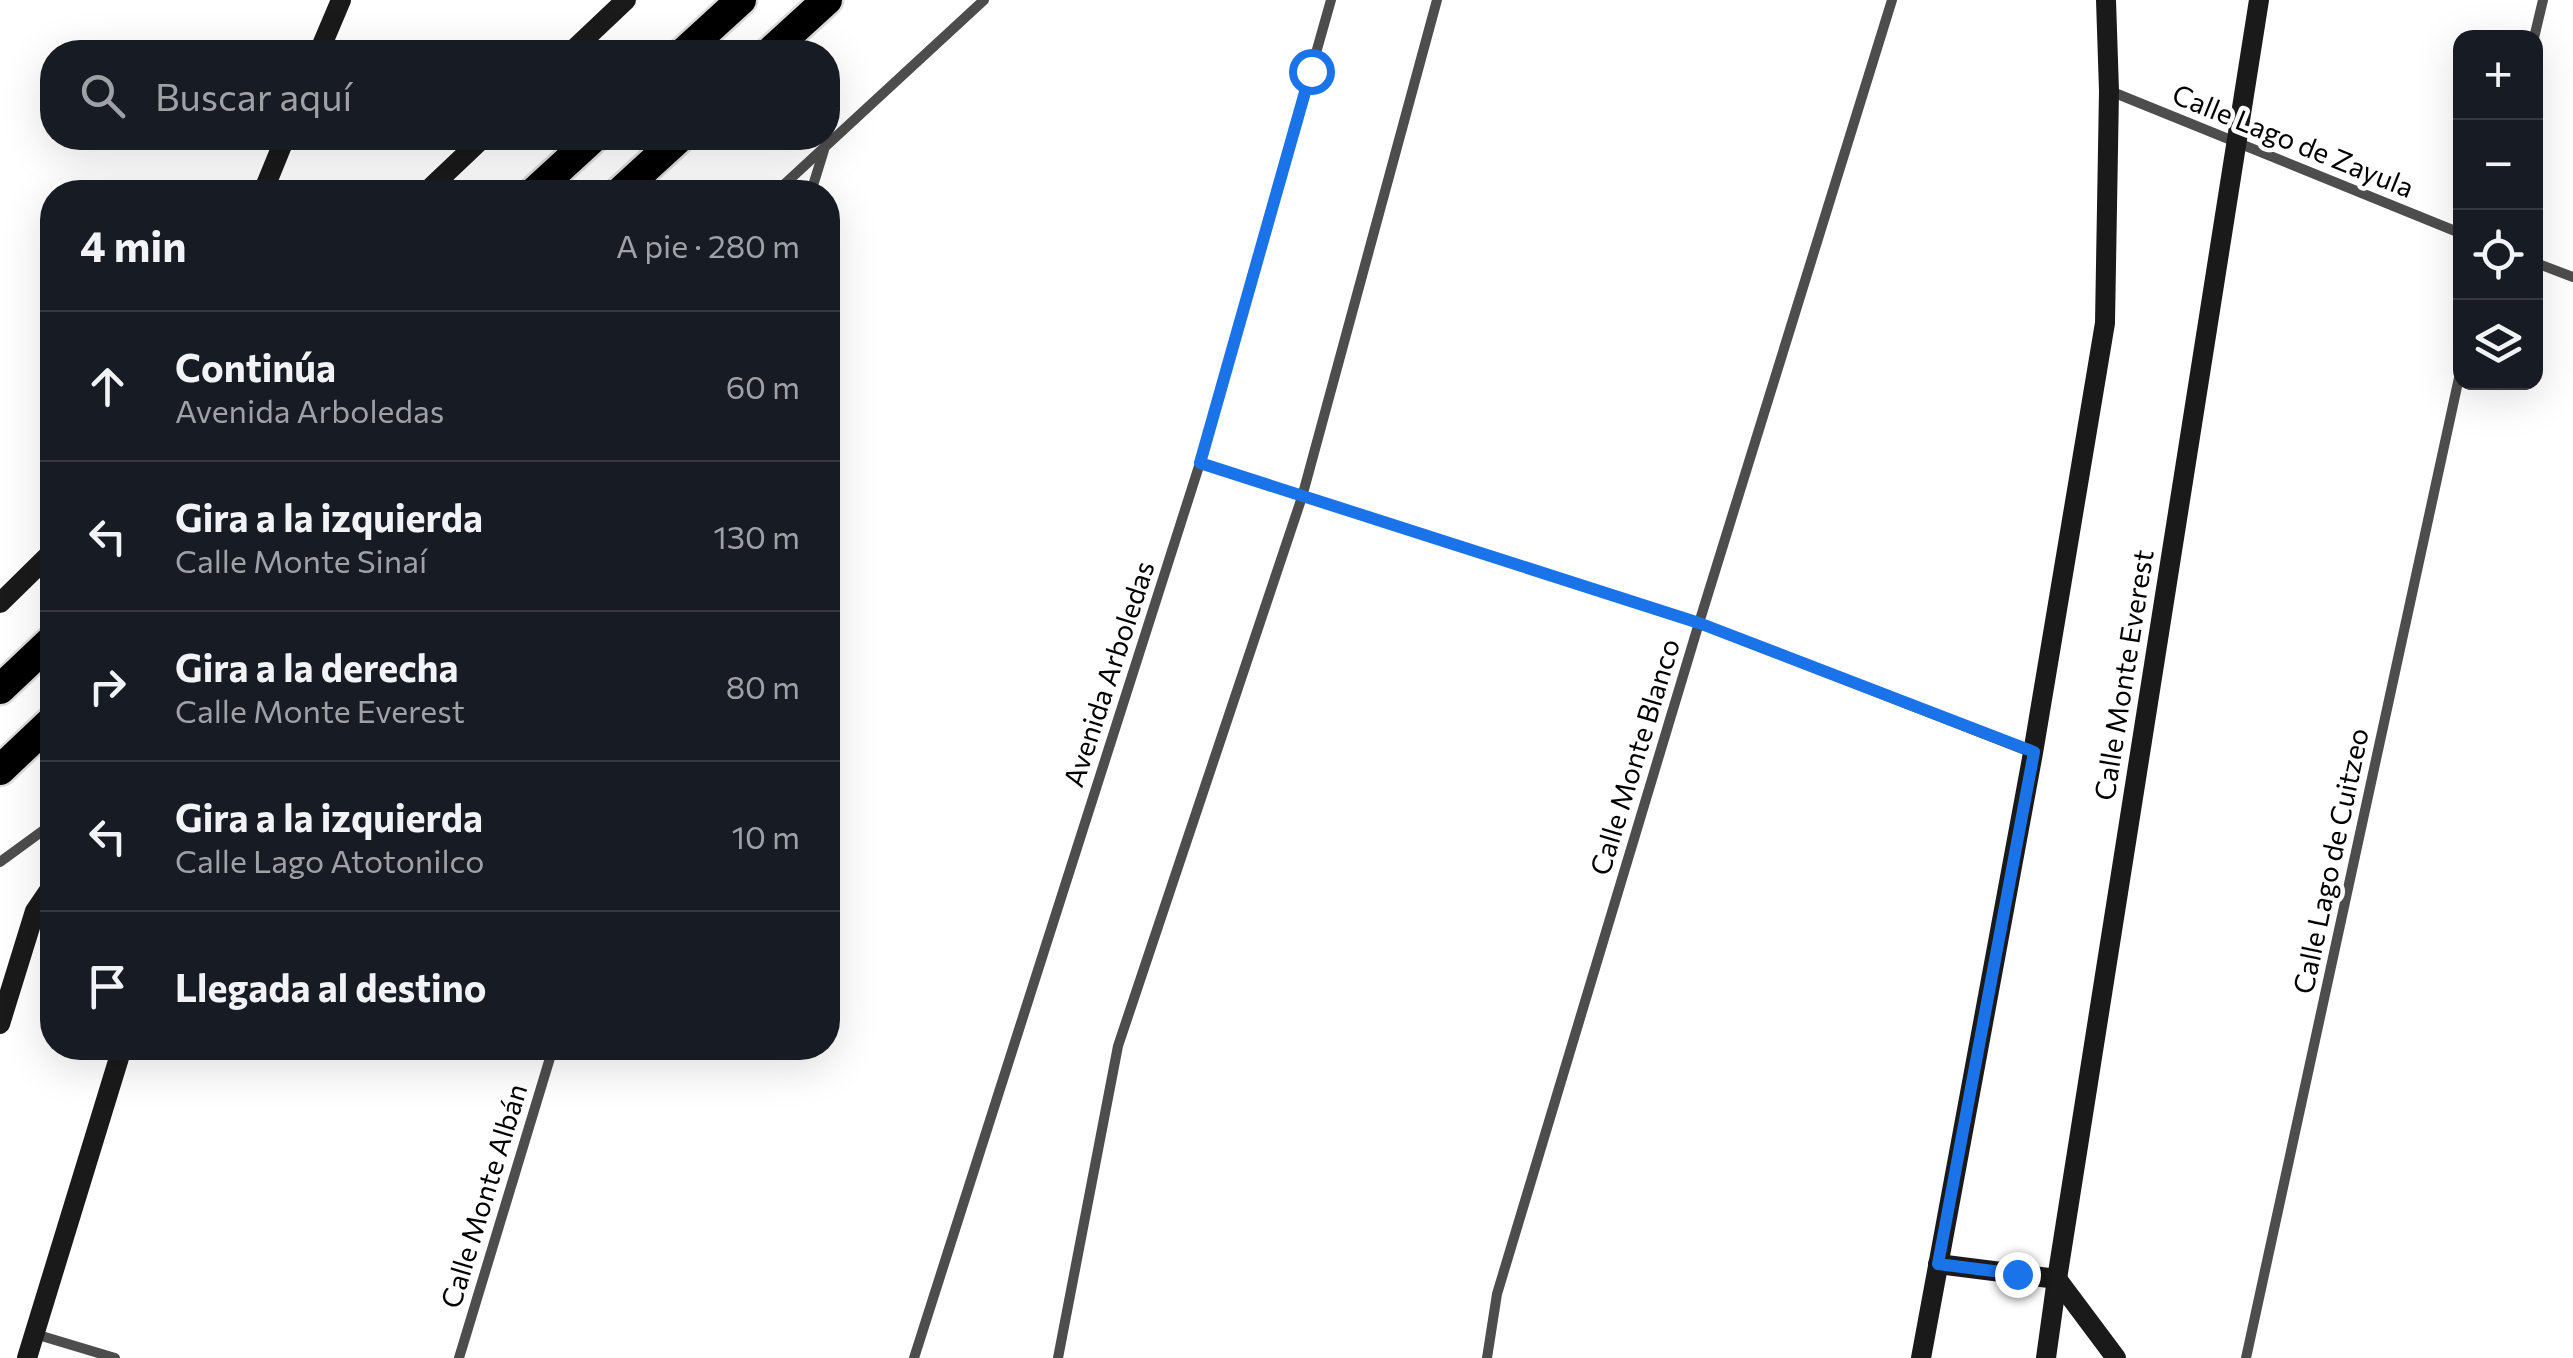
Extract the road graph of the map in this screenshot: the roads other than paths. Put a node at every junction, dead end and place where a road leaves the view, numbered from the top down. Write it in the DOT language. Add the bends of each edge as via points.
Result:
graph roads {
  1 [pos="341,0"];
  2 [pos="626,0"];
  3 [pos="741,0"];
  4 [pos="826,0"];
  5 [pos="984,0"];
  6 [pos="1332,0"];
  7 [pos="1437,0"];
  8 [pos="1892,0"];
  9 [pos="2106,0"];
  10 [pos="2259,0"];
  11 [pos="2542,0"];
  12 [pos="2536,30"];
  13 [pos="325,40"];
  14 [pos="584,40"];
  15 [pos="697,40"];
  16 [pos="783,40"];
  17 [pos="2109,91"];
  18 [pos="840,134"];
  19 [pos="2236,143"];
  20 [pos="280,150"];
  21 [pos="470,150"];
  22 [pos="580,150"];
  23 [pos="666,150"];
  24 [pos="823,150"];
  25 [pos="824,150"];
  26 [pos="268,180"];
  27 [pos="439,180"];
  28 [pos="547,180"];
  29 [pos="633,180"];
  30 [pos="789,180"];
  31 [pos="815,180"];
  32 [pos="2453,230"];
  33 [pos="2543,266"];
  34 [pos="2573,278"];
  35 [pos="2456,390"];
  36 [pos="1200,463"];
  37 [pos="1302,496"];
  38 [pos="40,564"];
  39 [pos="0,603"];
  40 [pos="1699,623"];
  41 [pos="40,651"];
  42 [pos="0,689"];
  43 [pos="40,732"];
  44 [pos="2034,752"];
  45 [pos="0,770"];
  46 [pos="40,833"];
  47 [pos="0,862"];
  48 [pos="40,904"];
  49 [pos="0,1024"];
  50 [pos="118,1060"];
  51 [pos="549,1060"];
  52 [pos="1938,1264"];
  53 [pos="2057,1279"];
  54 [pos="35,1334"];
  55 [pos="28,1358"];
  56 [pos="115,1358"];
  57 [pos="459,1358"];
  58 [pos="914,1358"];
  59 [pos="1058,1358"];
  60 [pos="1486,1358"];
  61 [pos="1922,1358"];
  62 [pos="2046,1358"];
  63 [pos="2116,1358"];
  64 [pos="2246,1358"];
  1 -- 13 [label="main road"];
  2 -- 14 [label="main road"];
  3 -- 15 [label="highway"];
  4 -- 16 [label="highway"];
  5 -- 18 [label="street"];
  6 -- 36 [label="street, Avenida Arboledas"];
  7 -- 37 [label="street"];
  8 -- 40 [label="street, Calle Monte Blanco"];
  9 -- 17 [label="main road"];
  10 -- 19 [label="main road, Calle Monte Everest"];
  11 -- 12 [label="street"];
  17 -- 19 [label="street, Calle Lago de Zayula"];
  17 -- 44 [label="main road" via="2105,323"];
  19 -- 32 [label="street, Calle Lago de Zayula"];
  19 -- 53 [label="main road, Calle Monte Everest"];
  20 -- 26 [label="main road"];
  21 -- 27 [label="main road"];
  22 -- 28 [label="highway"];
  23 -- 29 [label="highway"];
  24 -- 30 [label="street"];
  25 -- 31 [label="street"];
  33 -- 34 [label="street"];
  35 -- 64 [label="street, Calle Lago de Cuitzeo"];
  36 -- 37 [label="street"];
  36 -- 58 [label="street, Avenida Arboledas"];
  37 -- 40 [label="street"];
  37 -- 59 [label="street" via="1118,1046"];
  38 -- 39 [label="main road"];
  40 -- 44 [label="street"];
  40 -- 60 [label="street, Calle Monte Blanco" via="1497,1294"];
  41 -- 42 [label="highway"];
  43 -- 45 [label="highway"];
  44 -- 52 [label="main road"];
  46 -- 47 [label="street"];
  48 -- 49 [label="main road"];
  50 -- 54 [label="main road"];
  51 -- 57 [label="street, Calle Monte Albán"];
  52 -- 53 [label="main road"];
  52 -- 61 [label="main road"];
  53 -- 62 [label="main road, Calle Monte Everest"];
  53 -- 63 [label="main road"];
  54 -- 55 [label="main road"];
  54 -- 56 [label="street"];
}
